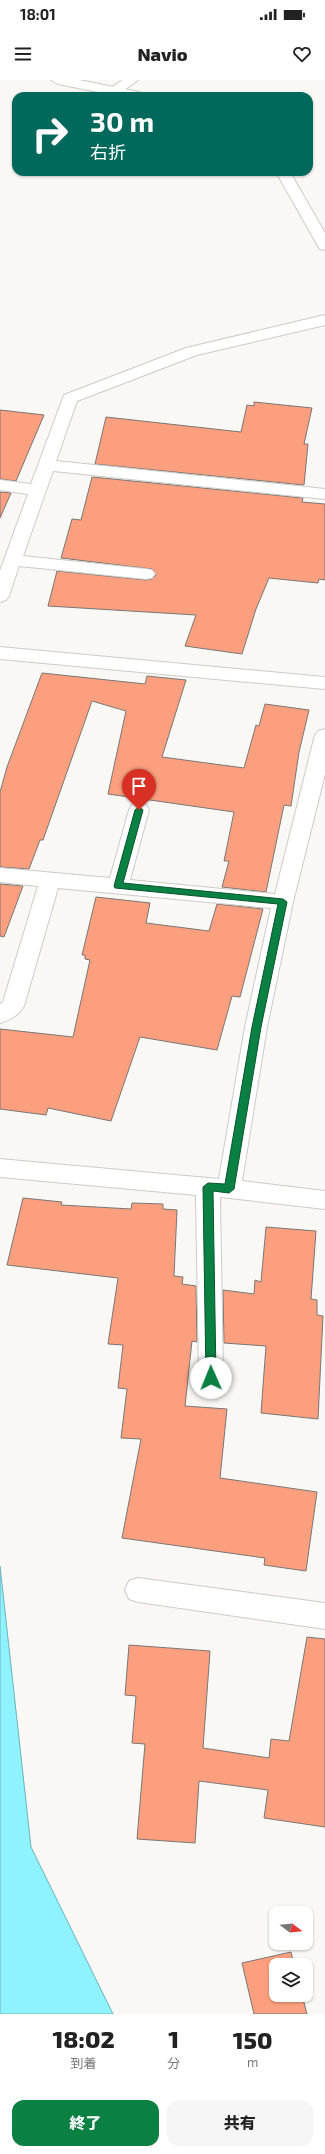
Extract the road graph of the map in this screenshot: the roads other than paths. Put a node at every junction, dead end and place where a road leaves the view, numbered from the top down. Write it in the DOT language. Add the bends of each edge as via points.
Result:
graph roads {
  1 [pos="58,80"];
  2 [pos="131,80"];
  3 [pos="114,91"];
  4 [pos="119,92"];
  5 [pos="285,176"];
  6 [pos="325,246"];
  7 [pos="325,320"];
  8 [pos="46,466"];
  9 [pos="0,485"];
  10 [pos="38,490"];
  11 [pos="325,494"];
  12 [pos="13,560"];
  13 [pos="146,574"];
  14 [pos="0,596"];
  15 [pos="0,654"];
  16 [pos="325,683"];
  17 [pos="325,735"];
  18 [pos="139,810"];
  19 [pos="0,875"];
  20 [pos="50,879"];
  21 [pos="118,886"];
  22 [pos="283,902"];
  23 [pos="0,1015"];
  24 [pos="0,1168"];
  25 [pos="219,1188"];
  26 [pos="325,1200"];
  27 [pos="211,1378"];
  28 [pos="138,1590"];
  29 [pos="325,1616"];
  1 -- 3 [label="street"];
  2 -- 3 [label="street"];
  3 -- 4 [label="street"];
  5 -- 6 [label="street"];
  7 -- 8 [label="street" via="192,352 70,398"];
  8 -- 10 [label="street"];
  8 -- 11 [label="street"];
  9 -- 10 [label="street"];
  10 -- 12 [label="street"];
  12 -- 13 [label="street"];
  12 -- 14 [label="street"];
  15 -- 16 [label="street"];
  17 -- 22 [label="street"];
  18 -- 21 [label="street"];
  19 -- 20 [label="street"];
  20 -- 21 [label="street"];
  20 -- 23 [label="street" via="14,1006"];
  21 -- 22 [label="street"];
  22 -- 25 [label="street"];
  24 -- 25 [label="street"];
  25 -- 26 [label="street"];
  25 -- 27 [label="street"];
  28 -- 29 [label="street"];
}
